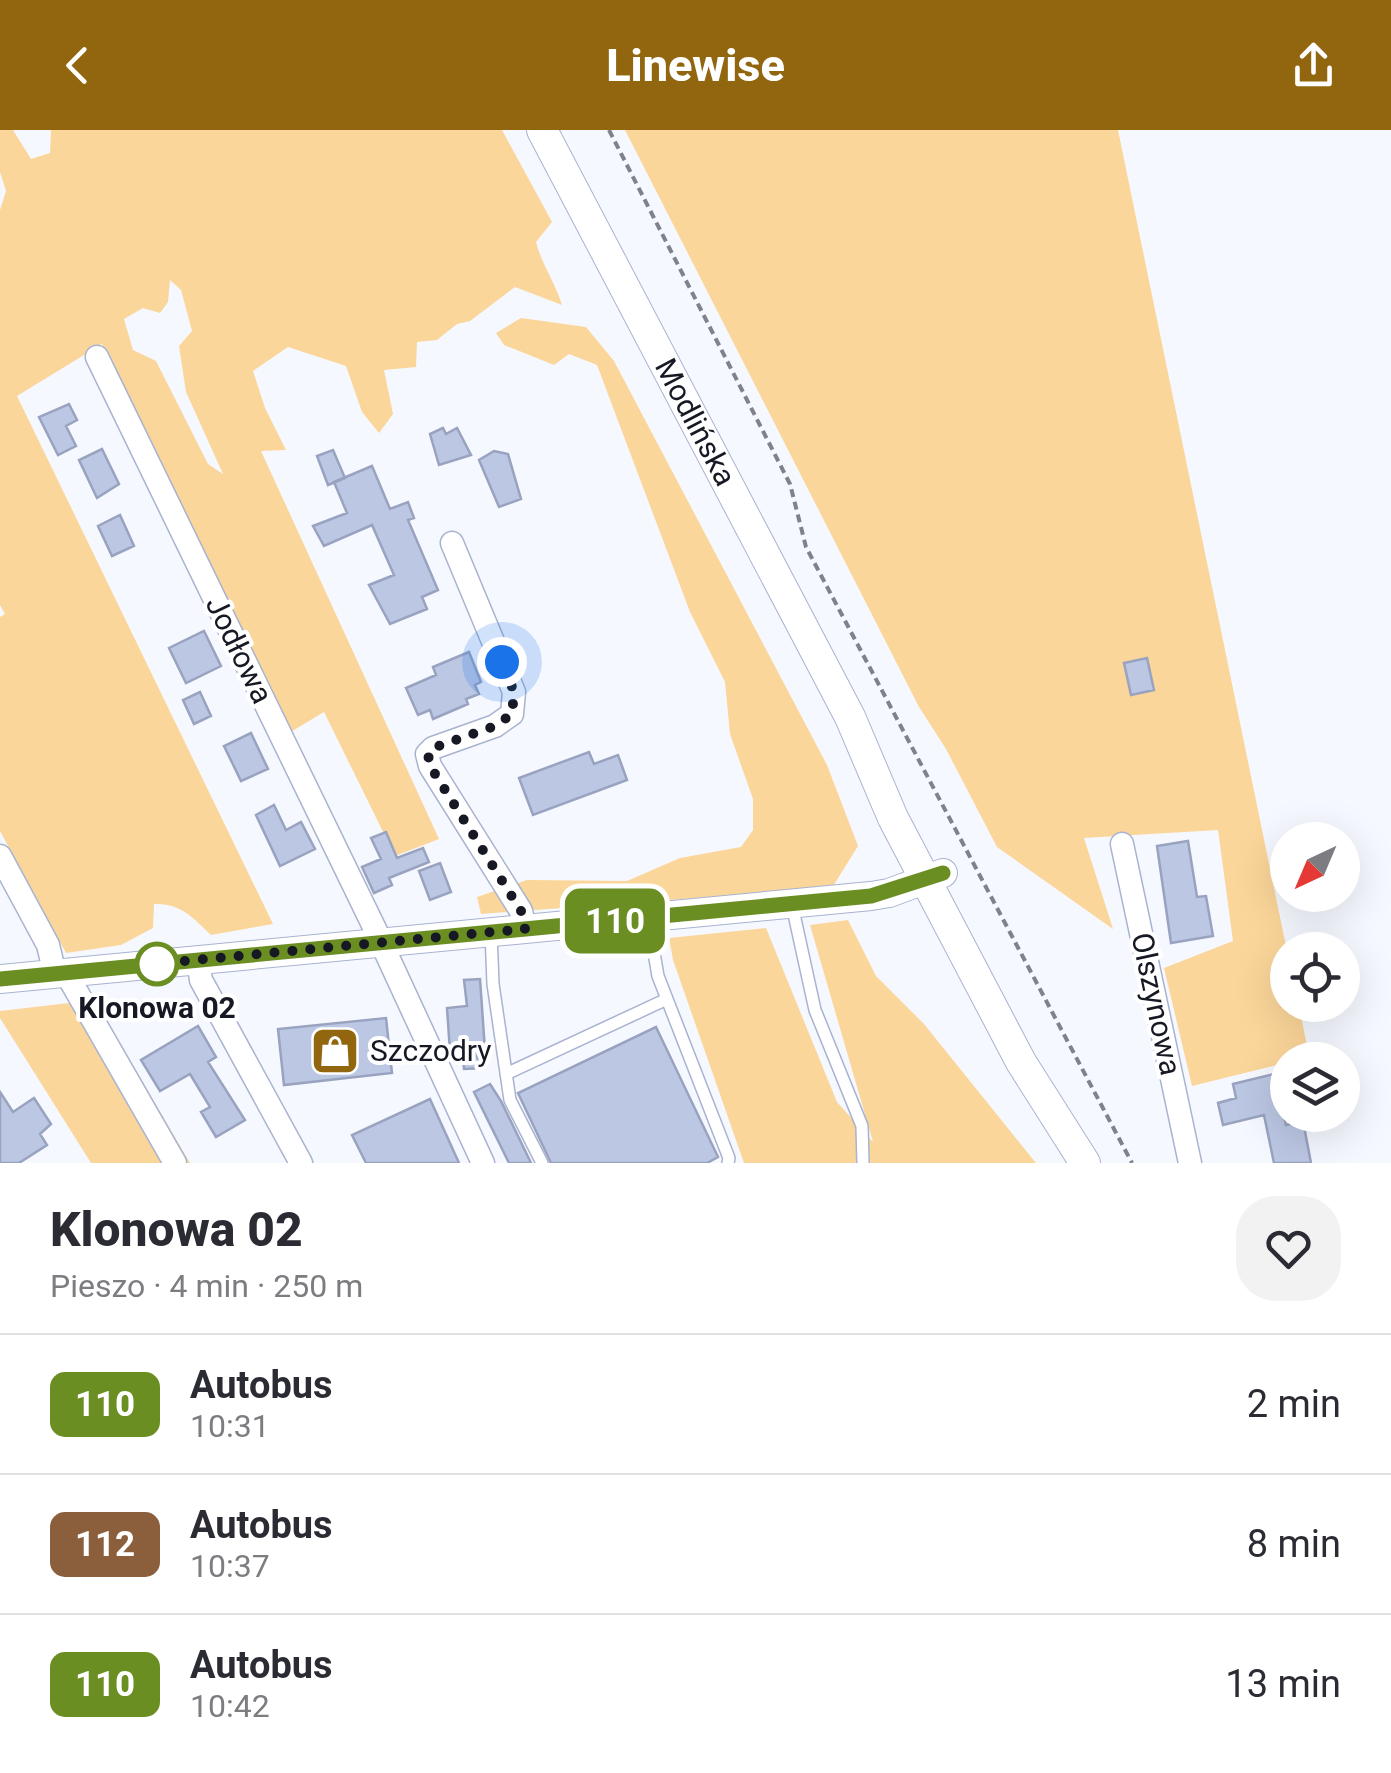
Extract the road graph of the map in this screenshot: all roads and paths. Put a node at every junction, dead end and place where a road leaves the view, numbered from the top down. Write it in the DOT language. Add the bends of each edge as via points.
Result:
graph roads {
  1 [pos="542,130"];
  2 [pos="609,130"];
  3 [pos="97,357"];
  4 [pos="452,544"];
  5 [pos="1122,844"];
  6 [pos="0,856"];
  7 [pos="934,876"];
  8 [pos="792,905"];
  9 [pos="648,918"];
  10 [pos="525,929"];
  11 [pos="491,932"];
  12 [pos="381,943"];
  13 [pos="198,960"];
  14 [pos="60,973"];
  15 [pos="0,979"];
  16 [pos="667,1000"];
  17 [pos="506,1074"];
  18 [pos="1081,1154"];
  19 [pos="175,1163"];
  20 [pos="301,1163"];
  21 [pos="484,1163"];
  22 [pos="542,1163"];
  23 [pos="728,1163"];
  24 [pos="863,1163"];
  25 [pos="1132,1163"];
  26 [pos="1190,1163"];
  1 -- 7 [label="main road, Modlińska" via="850,716 893,818"];
  2 -- 25 [label="path" via="790,484 806,547"];
  3 -- 12 [label="street, Jodłowa"];
  4 -- 10 [label="street" via="514,692 512,714 433,748 430,766 521,911"];
  5 -- 26 [label="street, Olszynowa"];
  6 -- 14 [label="street"];
  7 -- 8 [label="street" via="889,893"];
  7 -- 18 [label="main road, Modlińska" via="1037,1052"];
  8 -- 9 [label="street"];
  8 -- 24 [label="lane" via="816,1010 862,1126"];
  9 -- 10 [label="street"];
  9 -- 16 [label="lane"];
  10 -- 11 [label="street"];
  11 -- 12 [label="street"];
  11 -- 17 [label="lane"];
  12 -- 13 [label="street"];
  12 -- 21 [label="street, Jodłowa"];
  13 -- 14 [label="street"];
  13 -- 20 [label="street" via="201,980"];
  14 -- 15 [label="street"];
  14 -- 19 [label="street"];
  16 -- 17 [label="lane"];
  16 -- 23 [label="lane"];
  17 -- 22 [label="lane" via="517,1118"];
}
